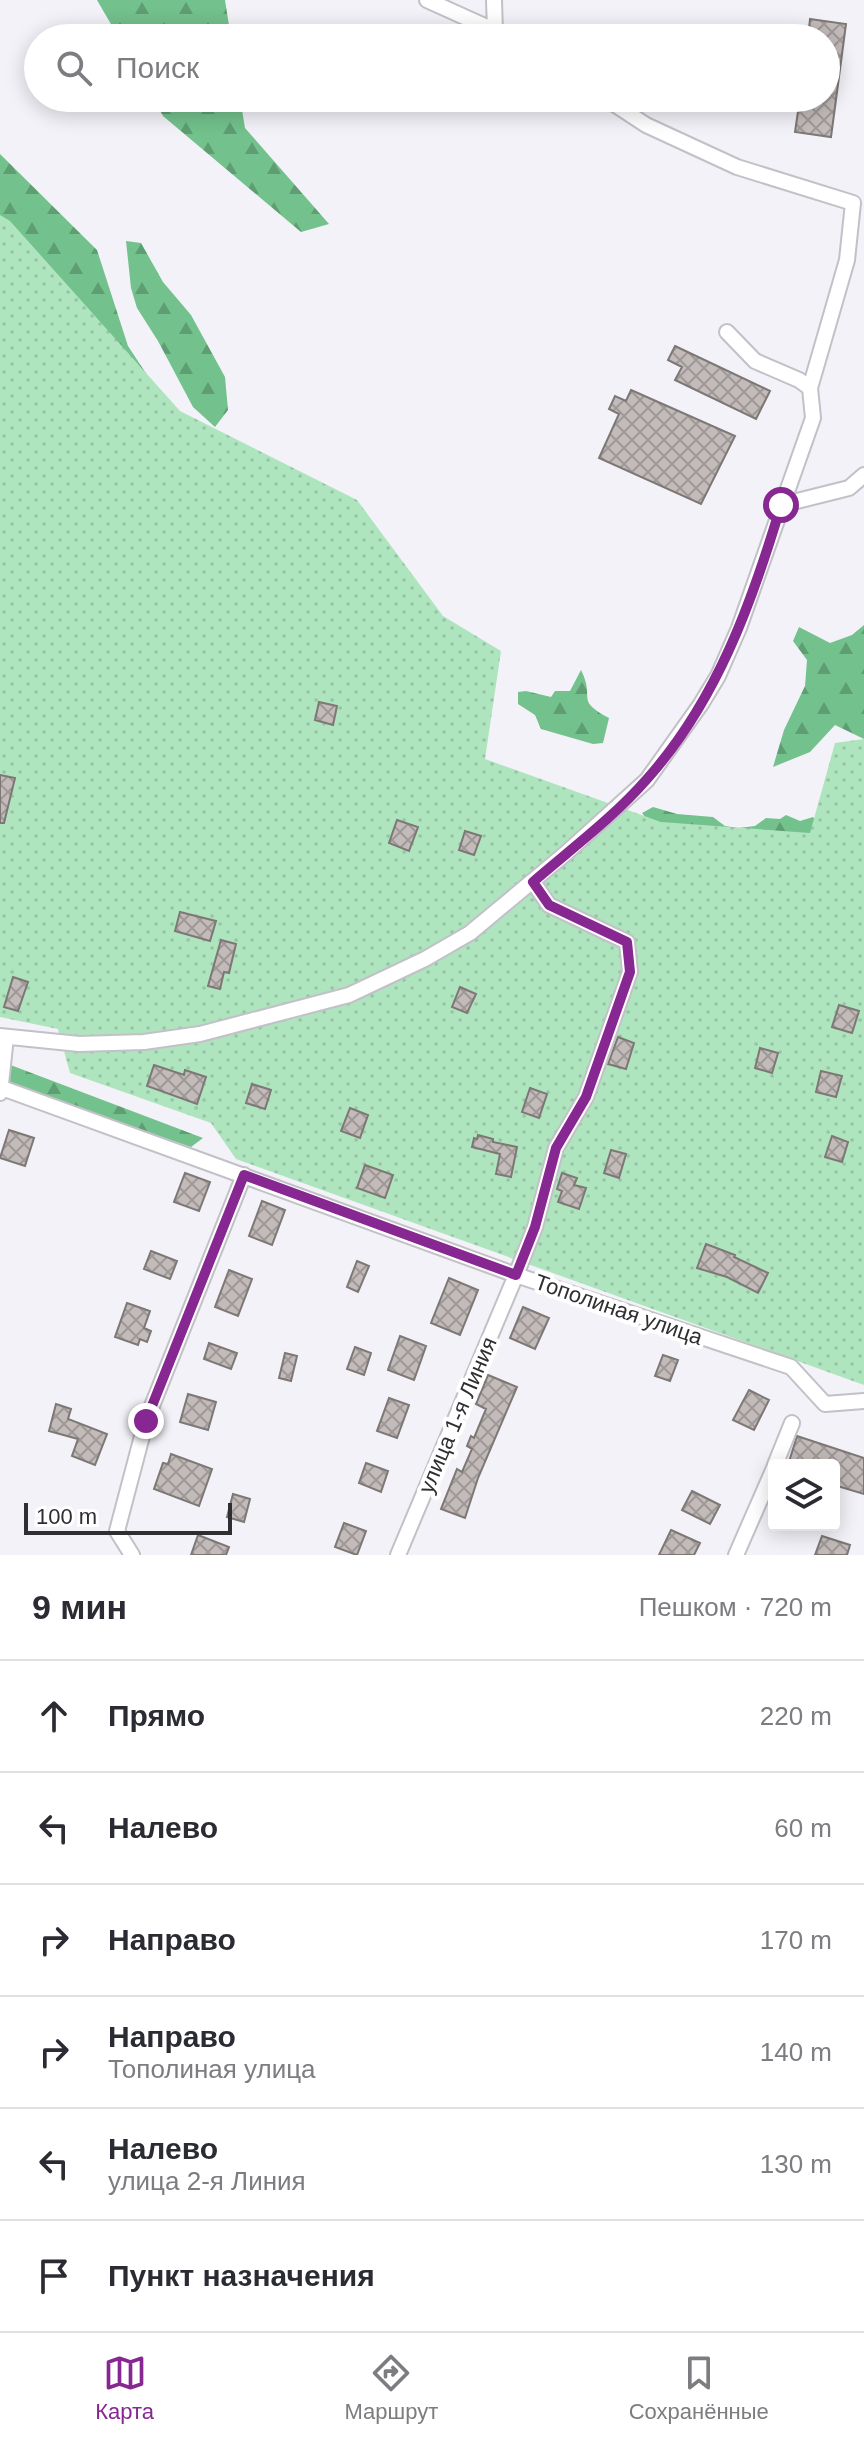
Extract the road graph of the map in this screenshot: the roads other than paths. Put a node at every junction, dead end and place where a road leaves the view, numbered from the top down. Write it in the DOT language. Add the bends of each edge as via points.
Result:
graph roads {
  1 [pos="427,0"];
  2 [pos="494,0"];
  3 [pos="480,24"];
  4 [pos="495,24"];
  5 [pos="626,112"];
  6 [pos="727,332"];
  7 [pos="810,388"];
  8 [pos="864,475"];
  9 [pos="781,505"];
  10 [pos="533,882"];
  11 [pos="3,1037"];
  12 [pos="1,1091"];
  13 [pos="244,1175"];
  14 [pos="516,1275"];
  15 [pos="864,1401"];
  16 [pos="792,1423"];
  17 [pos="778,1459"];
  18 [pos="768,1482"];
  19 [pos="132,1555"];
  20 [pos="398,1555"];
  21 [pos="736,1555"];
  1 -- 3 [label="street"];
  2 -- 4 [label="street"];
  5 -- 7 [label="street" via="737,167 853,203 847,260"];
  6 -- 7 [label="street" via="755,361"];
  7 -- 9 [label="street" via="813,418"];
  8 -- 9 [label="street" via="849,488"];
  9 -- 10 [label="street" via="739,628 693,716 647,780"];
  10 -- 11 [label="street" via="459,939 349,995 200,1034 144,1042 79,1044"];
  10 -- 14 [label="street, улица 1-я Линия" via="549,905 627,942 630,972 586,1097 556,1148"];
  11 -- 12 [label="street"];
  12 -- 13 [label="street, Тополиная улица"];
  13 -- 14 [label="street, Тополиная улица"];
  13 -- 19 [label="street" via="146,1421 117,1531"];
  14 -- 15 [label="street, Тополиная улица" via="791,1367 825,1404"];
  14 -- 20 [label="street, улица 1-я Линия"];
  16 -- 17 [label="street"];
  18 -- 21 [label="street"];
}
